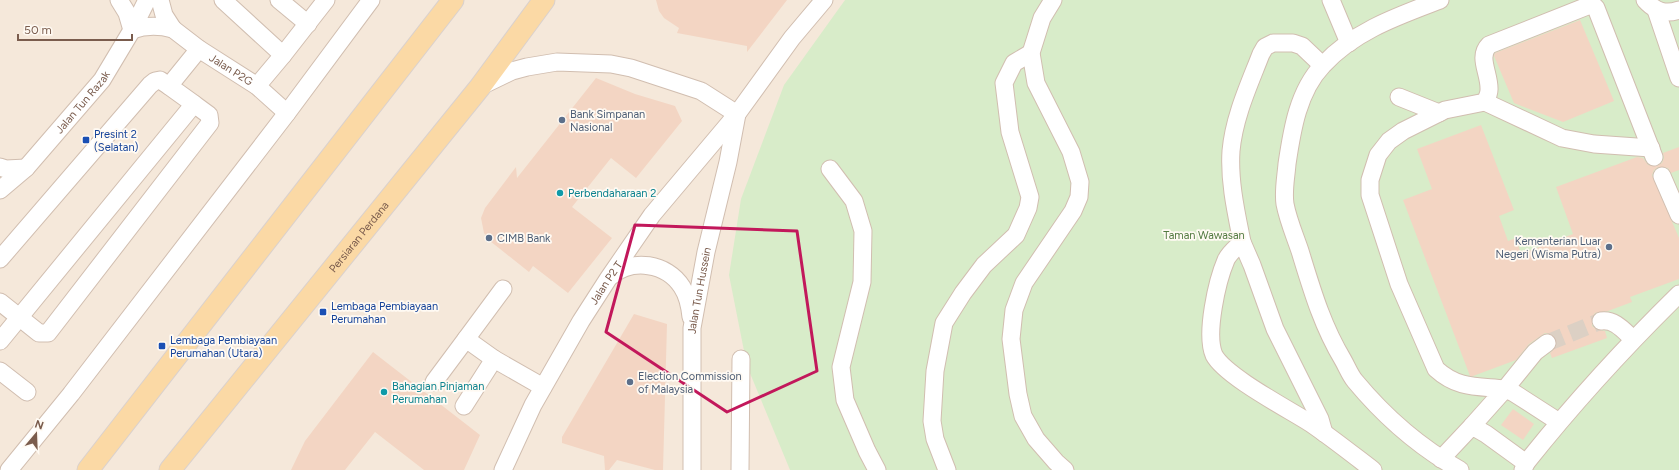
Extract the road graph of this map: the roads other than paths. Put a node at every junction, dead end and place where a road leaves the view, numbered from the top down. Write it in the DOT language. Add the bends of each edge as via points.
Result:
graph roads {
  1 [pos="119,0"];
  2 [pos="147,0"];
  3 [pos="160,0"];
  4 [pos="223,0"];
  5 [pos="279,0"];
  6 [pos="326,0"];
  7 [pos="371,0"];
  8 [pos="441,0"];
  9 [pos="453,0"];
  10 [pos="544,0"];
  11 [pos="824,0"];
  12 [pos="1053,0"];
  13 [pos="1331,0"];
  14 [pos="1440,0"];
  15 [pos="1651,5"];
  16 [pos="1679,10"];
  17 [pos="308,24"];
  18 [pos="172,29"];
  19 [pos="132,30"];
  20 [pos="427,33"];
  21 [pos="1350,43"];
  22 [pos="199,49"];
  23 [pos="1031,53"];
  24 [pos="283,55"];
  25 [pos="1322,65"];
  26 [pos="1679,78"];
  27 [pos="169,86"];
  28 [pos="257,86"];
  29 [pos="480,87"];
  30 [pos="1399,97"];
  31 [pos="1485,102"];
  32 [pos="194,104"];
  33 [pos="287,113"];
  34 [pos="1439,113"];
  35 [pos="737,114"];
  36 [pos="0,167"];
  37 [pos="26,168"];
  38 [pos="830,169"];
  39 [pos="1662,176"];
  40 [pos="0,190"];
  41 [pos="1679,214"];
  42 [pos="1242,242"];
  43 [pos="0,259"];
  44 [pos="608,279"];
  45 [pos="502,290"];
  46 [pos="1679,294"];
  47 [pos="0,302"];
  48 [pos="20,317"];
  49 [pos="1601,321"];
  50 [pos="692,328"];
  51 [pos="466,339"];
  52 [pos="1634,339"];
  53 [pos="0,341"];
  54 [pos="1547,344"];
  55 [pos="494,359"];
  56 [pos="741,359"];
  57 [pos="0,371"];
  58 [pos="434,382"];
  59 [pos="543,387"];
  60 [pos="1505,389"];
  61 [pos="27,392"];
  62 [pos="464,406"];
  63 [pos="1559,422"];
  64 [pos="1472,426"];
  65 [pos="1324,433"];
  66 [pos="1441,459"];
  67 [pos="1524,467"];
  68 [pos="9,470"];
  69 [pos="88,470"];
  70 [pos="170,470"];
  71 [pos="503,470"];
  72 [pos="692,470"];
  73 [pos="740,470"];
  74 [pos="877,470"];
  75 [pos="947,470"];
  76 [pos="1065,470"];
  77 [pos="1373,470"];
  78 [pos="1460,470"];
  1 -- 19 [label="street" via="127,12"];
  2 -- 19 [label="street, Jalan Tun Razak"];
  3 -- 18 [label="street" via="164,15"];
  4 -- 24 [label="street"];
  5 -- 17 [label="street"];
  6 -- 17 [label="street"];
  7 -- 33 [label="street"];
  8 -- 20 [label="street"];
  9 -- 20 [label="main road"];
  10 -- 29 [label="main road, Persiaran Perdana"];
  11 -- 35 [label="street, Jalan P2 T" via="792,38"];
  12 -- 23 [label="street" via="1042,18"];
  13 -- 21 [label="street"];
  14 -- 21 [label="street" via="1369,28"];
  15 -- 16 [label="street" via="1669,13"];
  15 -- 26 [label="street"];
  17 -- 24 [label="street"];
  18 -- 19 [label="street" via="162,26 141,26"];
  18 -- 22 [label="street, Jalan P2G"];
  19 -- 37 [label="street, Jalan Tun Razak" via="102,80"];
  20 -- 69 [label="main road"];
  21 -- 25 [label="street"];
  22 -- 27 [label="street"];
  22 -- 28 [label="street, Jalan P2G"];
  23 -- 75 [label="street" via="1014,63 1004,83 1010,132 1030,197 1028,208 1016,234 984,265 944,323 935,372 932,422 935,439"];
  23 -- 76 [label="street" via="1036,83 1071,152 1080,182 1079,197 1074,211 1024,283 1014,310 1011,339 1023,416 1036,438"];
  24 -- 28 [label="street"];
  25 -- 42 [label="street" via="1302,46 1293,43 1273,43 1265,47 1261,54 1236,125 1231,151 1233,196"];
  25 -- 66 [label="street" via="1309,85 1291,134 1285,204 1318,310 1354,380 1389,417"];
  27 -- 32 [label="street"];
  27 -- 43 [label="street" via="160,80 150,85"];
  28 -- 33 [label="street, Jalan P2G"];
  29 -- 35 [label="street" via="512,71 527,67 557,62 611,64 700,91"];
  29 -- 70 [label="main road, Persiaran Perdana"];
  30 -- 34 [label="street"];
  31 -- 31 [label="street" via="1489,90 1483,56 1489,45 1593,5 1652,153 1562,138"];
  31 -- 34 [label="street"];
  32 -- 48 [label="street"];
  32 -- 48 [label="street" via="209,115 210,123 48,333 39,333"];
  33 -- 68 [label="street" via="71,394"];
  34 -- 60 [label="street" via="1389,141 1378,155 1370,180 1370,196 1399,284 1436,369 1446,378 1461,385"];
  35 -- 44 [label="street, Jalan P2 T" via="652,215"];
  35 -- 50 [label="street, Jalan Tun Hussein"];
  36 -- 37 [label="street"];
  37 -- 40 [label="street, Jalan Tun Razak"];
  38 -- 74 [label="street" via="854,201 863,231 862,282 841,367 845,400"];
  39 -- 41 [label="street"];
  42 -- 65 [label="street" via="1275,330 1320,419"];
  42 -- 65 [label="street" via="1226,259 1213,305 1210,326 1214,354 1223,366 1244,382"];
  44 -- 50 [label="street" via="618,270 632,265 660,268 682,286 688,300"];
  44 -- 59 [label="street, Jalan P2 T" via="580,321"];
  45 -- 51 [label="street"];
  46 -- 52 [label="street"];
  47 -- 48 [label="street"];
  48 -- 53 [label="street"];
  49 -- 52 [label="street" via="1608,320 1614,323"];
  50 -- 72 [label="street, Jalan Tun Hussein"];
  51 -- 55 [label="street"];
  51 -- 58 [label="street"];
  52 -- 63 [label="street"];
  54 -- 60 [label="street" via="1535,352"];
  55 -- 59 [label="street"];
  55 -- 62 [label="street"];
  56 -- 73 [label="street"];
  57 -- 61 [label="street"];
  59 -- 71 [label="street, Jalan P2 T"];
  60 -- 63 [label="street"];
  60 -- 64 [label="street"];
  63 -- 67 [label="street"];
  64 -- 66 [label="street"];
  64 -- 67 [label="street" via="1486,434"];
  65 -- 77 [label="street"];
  66 -- 78 [label="street"];
}
